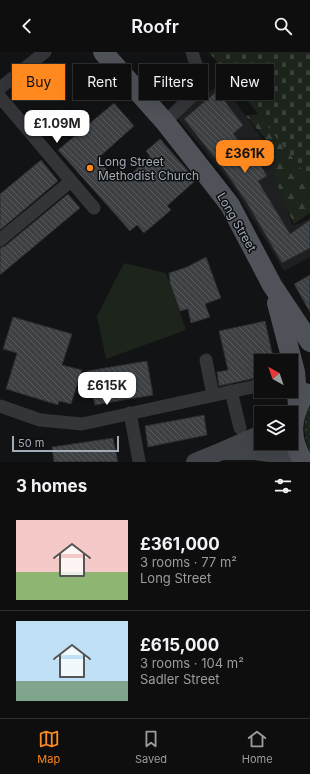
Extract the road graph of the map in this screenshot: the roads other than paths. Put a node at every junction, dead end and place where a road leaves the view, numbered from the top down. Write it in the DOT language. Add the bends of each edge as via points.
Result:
graph roads {
  1 [pos="45,52"];
  2 [pos="103,52"];
  3 [pos="192,52"];
  4 [pos="0,88"];
  5 [pos="0,97"];
  6 [pos="165,122"];
  7 [pos="71,181"];
  8 [pos="94,208"];
  9 [pos="0,240"];
  10 [pos="272,285"];
  11 [pos="310,342"];
  12 [pos="206,360"];
  13 [pos="254,386"];
  14 [pos="310,387"];
  15 [pos="231,391"];
  16 [pos="213,395"];
  17 [pos="0,406"];
  18 [pos="294,406"];
  19 [pos="297,406"];
  20 [pos="130,413"];
  21 [pos="240,428"];
  22 [pos="254,437"];
  23 [pos="298,450"];
  24 [pos="222,452"];
  25 [pos="139,461"];
  26 [pos="195,462"];
  27 [pos="298,462"];
  28 [pos="304,462"];
  1 -- 4 [label="street"];
  2 -- 6 [label="main road, Long Street"];
  3 -- 6 [label="street" via="198,71 191,97"];
  5 -- 7 [label="street"];
  6 -- 10 [label="main road, Long Street" via="230,205"];
  7 -- 8 [label="street"];
  7 -- 9 [label="street"];
  10 -- 11 [label="main road, Long Street"];
  10 -- 18 [label="main road, Long Street" via="296,372"];
  12 -- 16 [label="street"];
  13 -- 15 [label="street"];
  14 -- 19 [label="main road"];
  15 -- 16 [label="street"];
  15 -- 21 [label="street"];
  16 -- 20 [label="street"];
  17 -- 20 [label="street" via="40,420 82,424"];
  20 -- 25 [label="street"];
  22 -- 24 [label="street"];
  23 -- 28 [label="main road, Long Street"];
  24 -- 26 [label="street"];
  24 -- 27 [label="street" via="256,451 283,455"];
}
